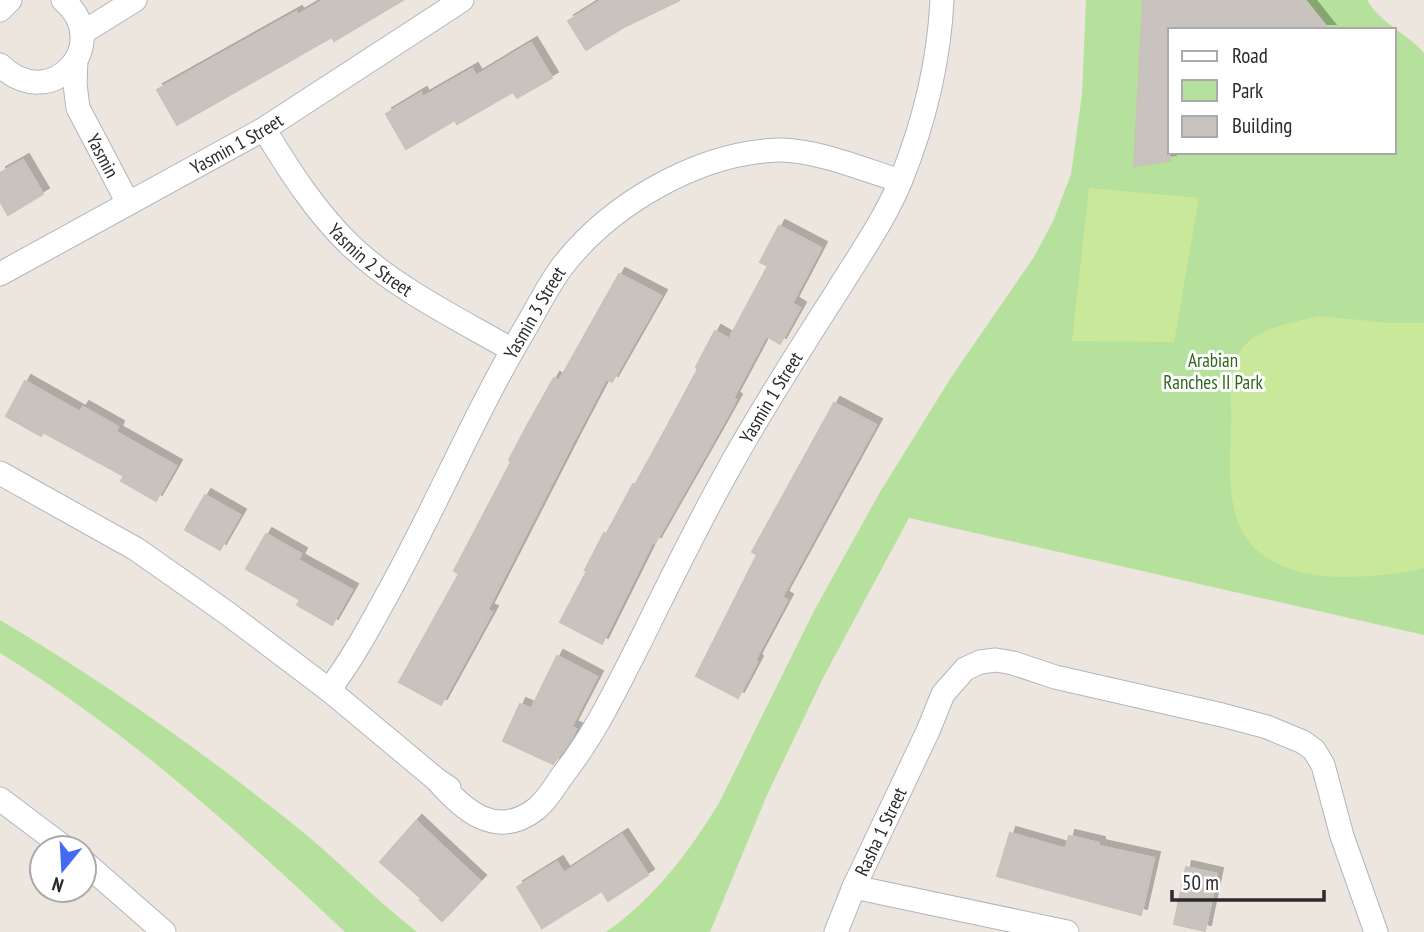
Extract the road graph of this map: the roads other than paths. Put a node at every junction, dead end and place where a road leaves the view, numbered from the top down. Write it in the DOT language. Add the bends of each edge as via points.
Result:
graph roads {
  1 [pos="10,0"];
  2 [pos="63,0"];
  3 [pos="135,0"];
  4 [pos="462,0"];
  5 [pos="942,0"];
  6 [pos="0,10"];
  7 [pos="82,33"];
  8 [pos="76,60"];
  9 [pos="4,74"];
  10 [pos="36,83"];
  11 [pos="78,108"];
  12 [pos="264,130"];
  13 [pos="901,181"];
  14 [pos="128,203"];
  15 [pos="0,274"];
  16 [pos="512,350"];
  17 [pos="0,473"];
  18 [pos="329,690"];
  19 [pos="0,799"];
  20 [pos="46,834"];
  21 [pos="98,874"];
  22 [pos="854,887"];
  23 [pos="164,932"];
  24 [pos="836,932"];
  25 [pos="1067,932"];
  26 [pos="1376,932"];
  1 -- 6 [label="street"];
  2 -- 7 [label="street" via="79,19"];
  3 -- 7 [label="street"];
  4 -- 12 [label="street, Yasmin 1 Street"];
  5 -- 13 [label="street, Yasmin 1 Street" via="928,97"];
  7 -- 8 [label="street, Yasmin"];
  8 -- 10 [label="street" via="59,77"];
  8 -- 11 [label="street, Yasmin"];
  9 -- 10 [label="street, Yasmin"];
  10 -- 11 [label="street, Yasmin" via="58,92"];
  11 -- 14 [label="street, Yasmin"];
  12 -- 14 [label="street, Yasmin 1 Street"];
  12 -- 16 [label="street, Yasmin 2 Street" via="308,198 351,246 382,271"];
  13 -- 16 [label="street, Yasmin 3 Street" via="824,157 780,150 739,155 664,183 611,219 569,260"];
  13 -- 18 [label="street, Yasmin 1 Street" via="732,461 598,726 536,810 503,821 469,813 437,780"];
  14 -- 15 [label="street, Yasmin 1 Street"];
  16 -- 18 [label="street, Yasmin 3 Street" via="414,547"];
  17 -- 18 [label="street, Yasmin 1 Street" via="136,549"];
  19 -- 20 [label="street"];
  21 -- 23 [label="street"];
  22 -- 24 [label="street, Rasha 1 Street"];
  22 -- 25 [label="street"];
  22 -- 26 [label="street, Rasha 1 Street" via="943,694 965,669 996,660 1222,715 1289,723 1307,731 1330,755 1336,772 1342,836"];
}
